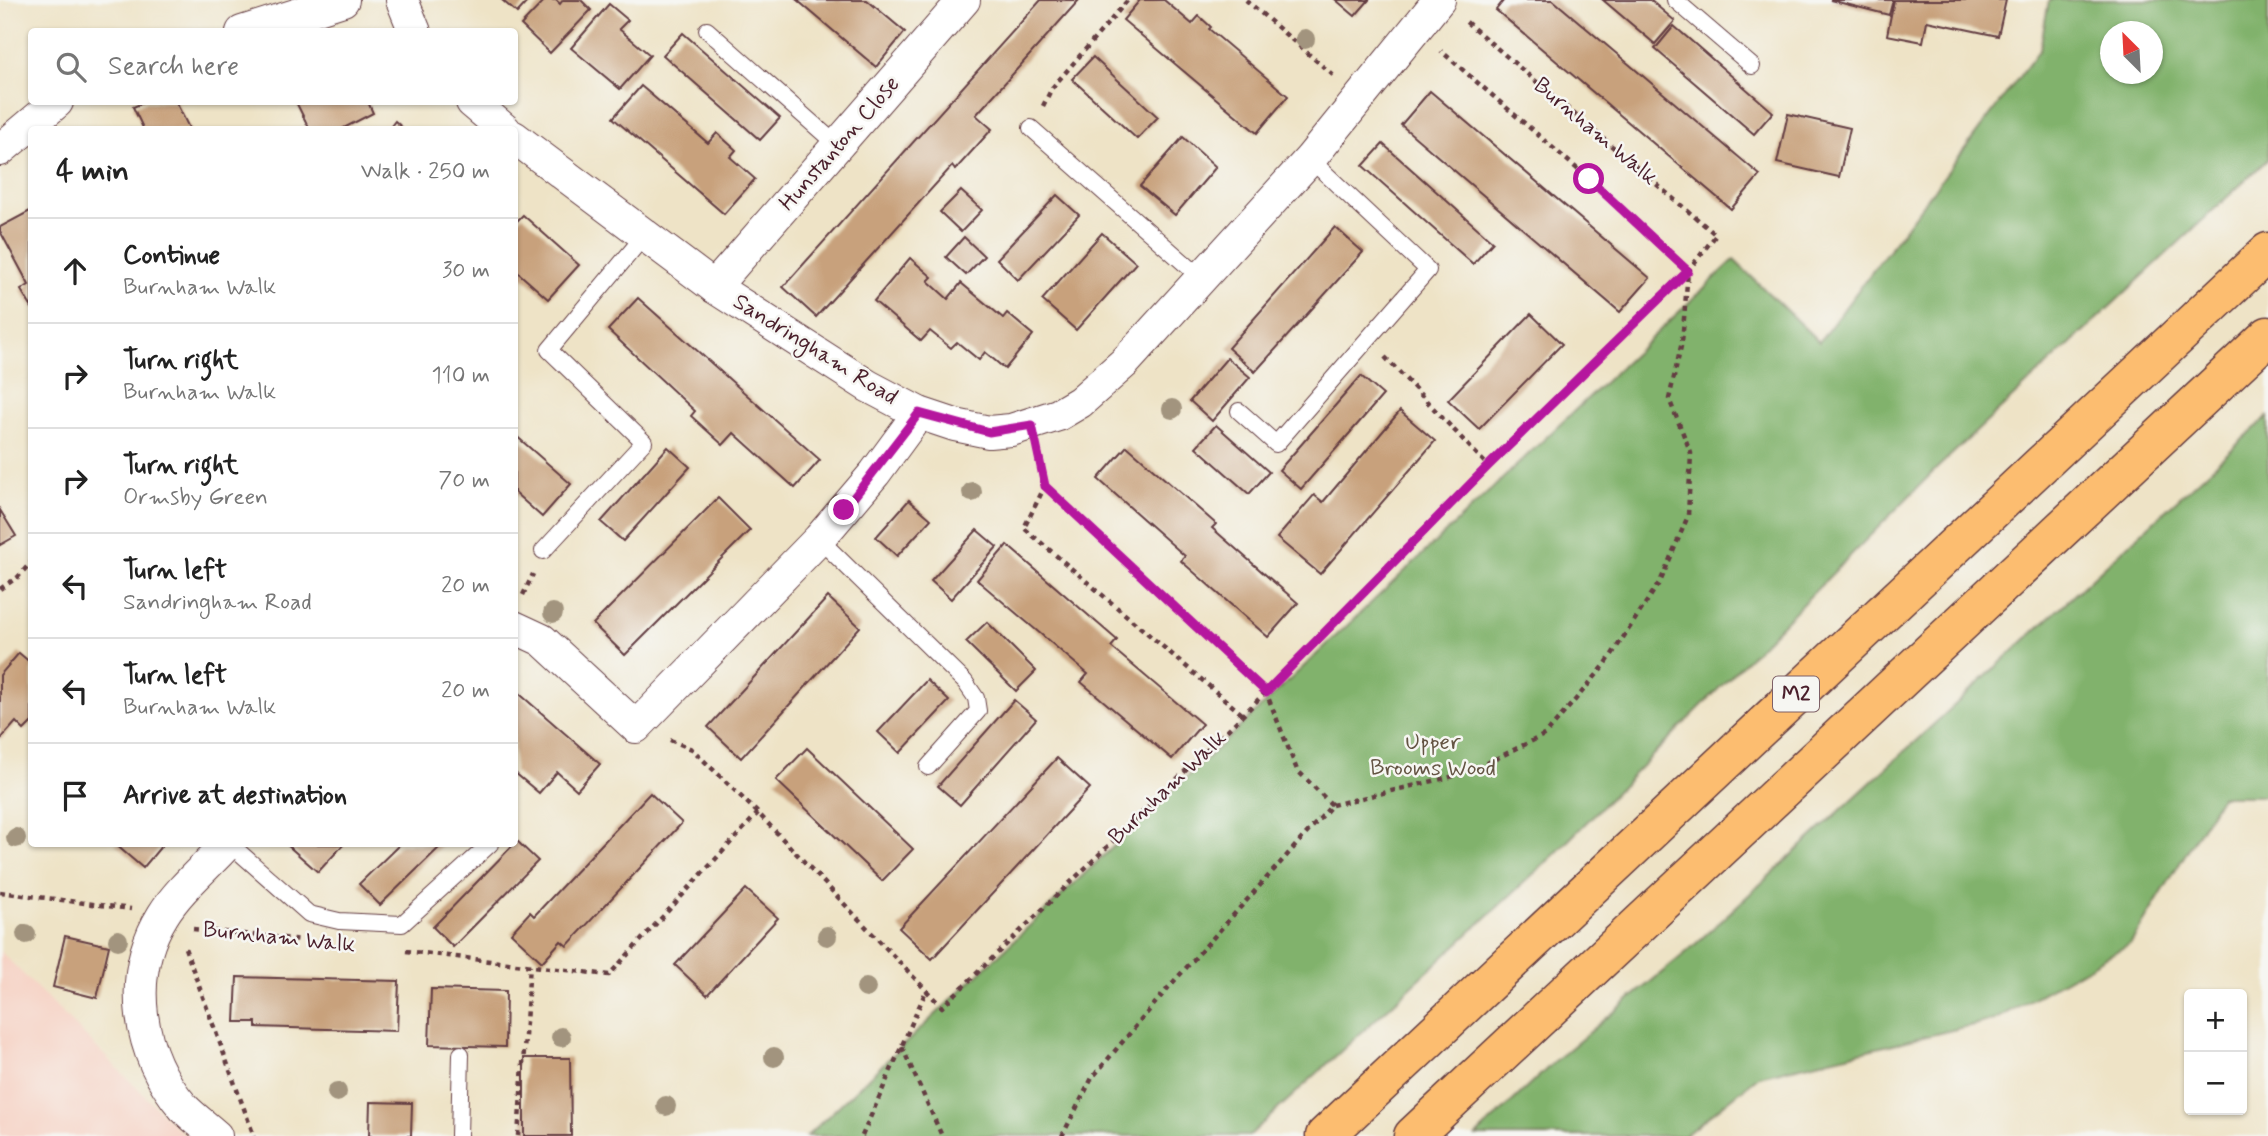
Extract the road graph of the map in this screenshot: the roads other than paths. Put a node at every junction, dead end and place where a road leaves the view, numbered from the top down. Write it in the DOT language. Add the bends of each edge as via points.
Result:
graph roads {
  1 [pos="343,0"];
  2 [pos="402,0"];
  3 [pos="964,0"];
  4 [pos="1675,0"];
  5 [pos="1451,9"];
  6 [pos="255,28"];
  7 [pos="413,28"];
  8 [pos="707,30"];
  9 [pos="1752,66"];
  10 [pos="476,105"];
  11 [pos="56,112"];
  12 [pos="35,126"];
  13 [pos="500,126"];
  14 [pos="1031,128"];
  15 [pos="28,131"];
  16 [pos="518,140"];
  17 [pos="838,146"];
  18 [pos="0,150"];
  19 [pos="1310,159"];
  20 [pos="644,236"];
  21 [pos="2268,252"];
  22 [pos="1200,277"];
  23 [pos="714,287"];
  24 [pos="2268,337"];
  25 [pos="1239,411"];
  26 [pos="919,413"];
  27 [pos="819,539"];
  28 [pos="543,551"];
  29 [pos="518,617"];
  30 [pos="928,767"];
  31 [pos="226,847"];
  32 [pos="231,847"];
  33 [pos="487,847"];
  34 [pos="461,1054"];
  35 [pos="216,1136"];
  36 [pos="458,1136"];
  37 [pos="1325,1136"];
  38 [pos="1413,1136"];
  1 -- 6 [label="street"];
  2 -- 7 [label="street"];
  3 -- 17 [label="street, Hunstanton Close"];
  4 -- 9 [label="lane"];
  5 -- 19 [label="street, Sandringham Road" via="1416,30"];
  8 -- 17 [label="lane"];
  10 -- 13 [label="street"];
  11 -- 12 [label="street"];
  14 -- 22 [label="lane"];
  15 -- 18 [label="street"];
  16 -- 20 [label="street, Sandringham Road"];
  17 -- 23 [label="street, Hunstanton Close"];
  19 -- 22 [label="street, Sandringham Road"];
  19 -- 25 [label="lane" via="1428,270 1276,444"];
  20 -- 23 [label="street, Sandringham Road"];
  20 -- 28 [label="lane" via="549,350 644,442"];
  21 -- 37 [label="highway, M2"];
  22 -- 26 [label="street, Sandringham Road" via="1101,386 1058,415 989,432"];
  23 -- 26 [label="street, Sandringham Road" via="868,386"];
  24 -- 38 [label="highway, M2"];
  26 -- 27 [label="street"];
  27 -- 29 [label="street" via="636,727"];
  27 -- 30 [label="lane" via="976,698 978,711"];
  31 -- 35 [label="street, Burnham Walk" via="146,954 140,978 140,1012 164,1078 184,1108"];
  32 -- 33 [label="lane" via="309,914 339,921 402,924"];
  34 -- 36 [label="lane"];
}
